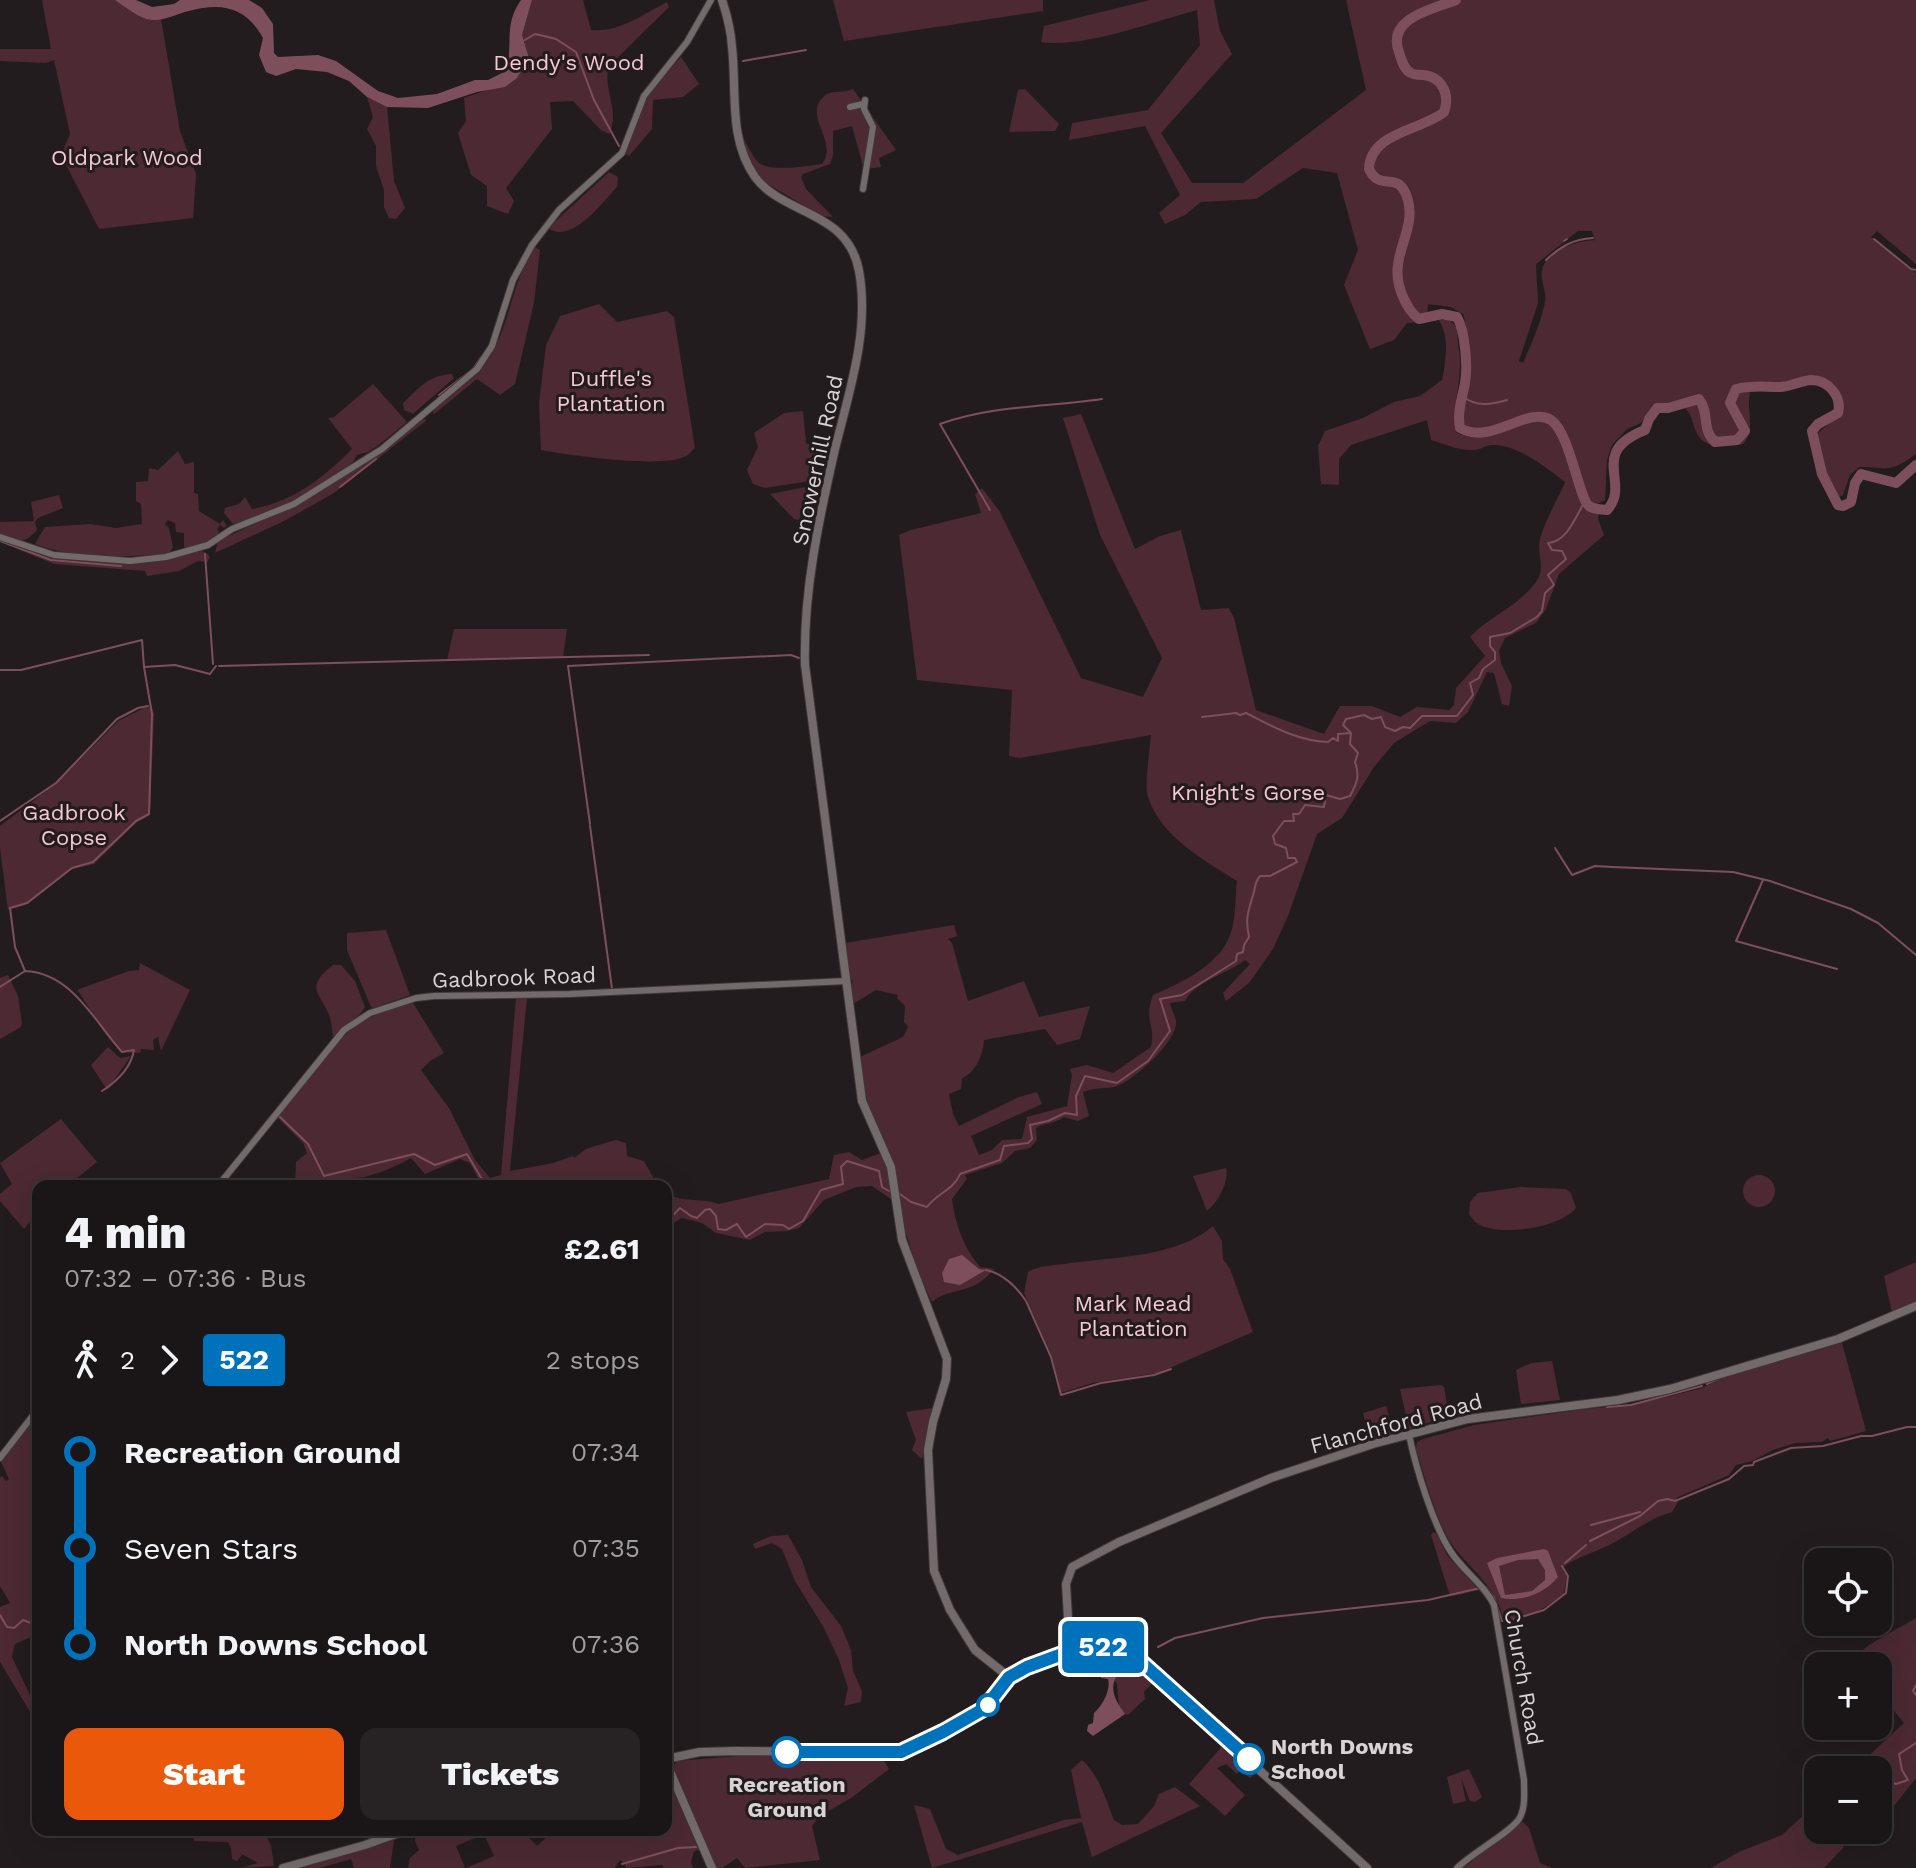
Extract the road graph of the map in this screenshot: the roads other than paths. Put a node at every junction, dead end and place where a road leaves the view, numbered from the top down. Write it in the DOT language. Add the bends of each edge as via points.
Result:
graph roads {
  1 [pos="710,3"];
  2 [pos="723,3"];
  3 [pos="850,107"];
  4 [pos="863,189"];
  5 [pos="0,537"];
  6 [pos="846,981"];
  7 [pos="223,1180"];
  8 [pos="1916,1306"];
  9 [pos="32,1417"];
  10 [pos="1409,1435"];
  11 [pos="0,1458"];
  12 [pos="1070,1652"];
  13 [pos="1009,1677"];
  14 [pos="672,1758"];
  15 [pos="672,1774"];
  16 [pos="390,1836"];
  17 [pos="283,1868"];
  18 [pos="712,1868"];
  19 [pos="1367,1868"];
  20 [pos="1457,1868"];
  1 -- 2 [label="street"];
  1 -- 5 [label="street" via="644,96 622,153 559,210 532,245 513,280 496,338 477,369 382,449 294,504 232,529 208,545 166,557 130,561 54,555"];
  2 -- 6 [label="street, Snowerhill Road" via="738,136 749,166 768,189 839,232 854,255 862,291 856,364 828,481 804,642"];
  3 -- 4 [label="street" via="864,102 873,127"];
  6 -- 7 [label="street, Gadbrook Road" via="434,996 401,1002 344,1030"];
  6 -- 13 [label="street, Snowerhill Road" via="862,1101 891,1167 899,1228 947,1359 928,1450 934,1571 945,1601 975,1650"];
  8 -- 10 [label="street, Flanchford Road" via="1838,1339 1670,1389 1468,1419"];
  9 -- 11 [label="street"];
  10 -- 12 [label="street, Flanchford Road" via="1271,1478 1078,1563 1066,1584"];
  10 -- 20 [label="street, Church Road" via="1441,1535 1494,1605 1524,1780 1517,1822"];
  12 -- 13 [label="street"];
  12 -- 19 [label="street" via="1112,1647 1131,1653"];
  13 -- 14 [label="street" via="985,1708 901,1752 721,1752"];
  15 -- 18 [label="street"];
  16 -- 17 [label="street"];
}
